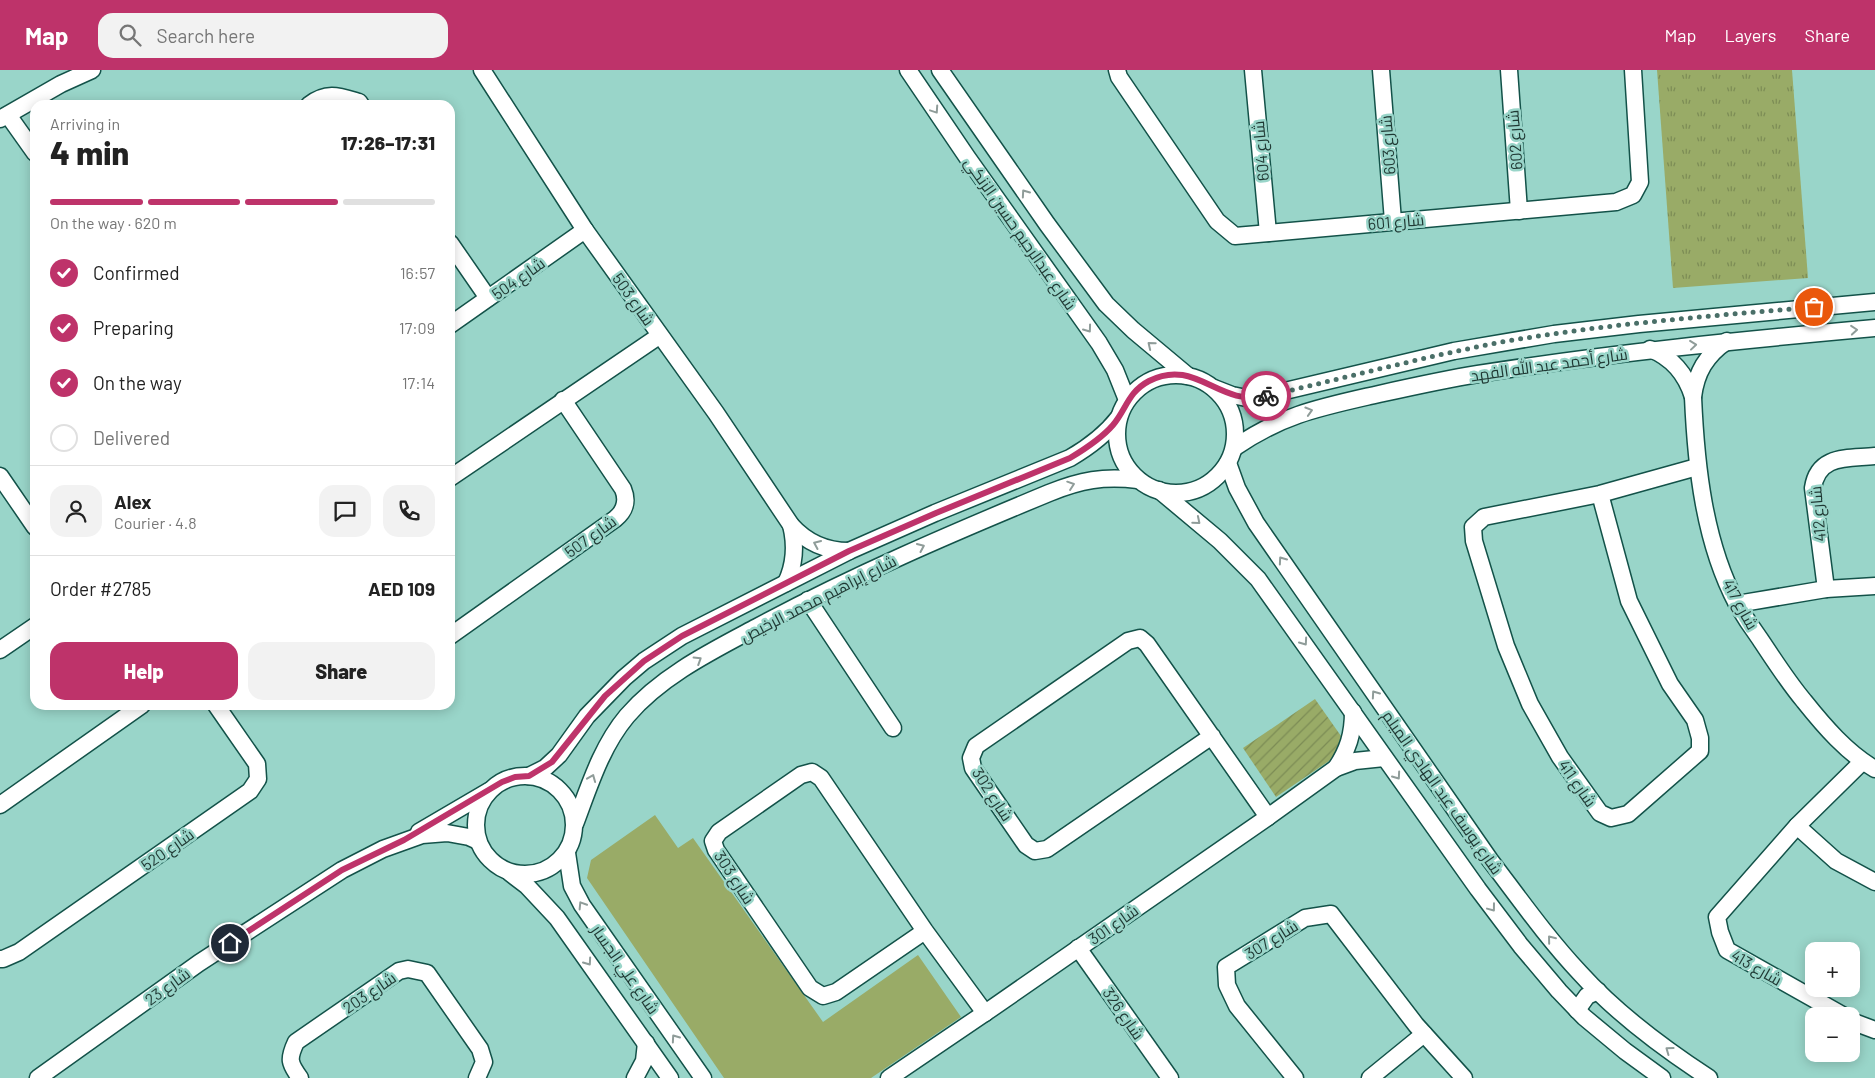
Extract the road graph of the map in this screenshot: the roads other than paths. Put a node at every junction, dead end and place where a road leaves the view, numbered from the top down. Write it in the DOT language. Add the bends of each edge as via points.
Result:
graph roads {
  1 [pos="92,70"];
  2 [pos="482,70"];
  3 [pos="908,70"];
  4 [pos="940,70"];
  5 [pos="1117,70"];
  6 [pos="1253,70"];
  7 [pos="1381,70"];
  8 [pos="1509,70"];
  9 [pos="1633,70"];
  10 [pos="33,100"];
  11 [pos="318,100"];
  12 [pos="352,100"];
  13 [pos="30,102"];
  14 [pos="4,117"];
  15 [pos="30,147"];
  16 [pos="1519,211"];
  17 [pos="1393,221"];
  18 [pos="1047,224"];
  19 [pos="585,230"];
  20 [pos="1268,233"];
  21 [pos="1024,239"];
  22 [pos="455,250"];
  23 [pos="488,298"];
  24 [pos="1875,302"];
  25 [pos="455,321"];
  26 [pos="1875,328"];
  27 [pos="659,336"];
  28 [pos="1727,341"];
  29 [pos="1650,349"];
  30 [pos="1188,376"];
  31 [pos="1214,388"];
  32 [pos="1692,397"];
  33 [pos="563,400"];
  34 [pos="1127,400"];
  35 [pos="1119,416"];
  36 [pos="1234,448"];
  37 [pos="1875,456"];
  38 [pos="1228,463"];
  39 [pos="1697,467"];
  40 [pos="455,475"];
  41 [pos="1138,480"];
  42 [pos="3,485"];
  43 [pos="1159,490"];
  44 [pos="1600,494"];
  45 [pos="30,520"];
  46 [pos="791,525"];
  47 [pos="849,551"];
  48 [pos="786,582"];
  49 [pos="1875,586"];
  50 [pos="1826,589"];
  51 [pos="808,600"];
  52 [pos="1737,604"];
  53 [pos="30,629"];
  54 [pos="455,632"];
  55 [pos="0,650"];
  56 [pos="135,710"];
  57 [pos="219,710"];
  58 [pos="1353,712"];
  59 [pos="893,728"];
  60 [pos="1212,736"];
  61 [pos="1384,758"];
  62 [pos="1868,765"];
  63 [pos="1336,768"];
  64 [pos="529,776"];
  65 [pos="491,790"];
  66 [pos="0,805"];
  67 [pos="1268,817"];
  68 [pos="575,824"];
  69 [pos="1797,826"];
  70 [pos="404,840"];
  71 [pos="478,841"];
  72 [pos="567,853"];
  73 [pos="510,873"];
  74 [pos="1875,882"];
  75 [pos="925,931"];
  76 [pos="1078,948"];
  77 [pos="0,959"];
  78 [pos="1580,974"];
  79 [pos="1559,991"];
  80 [pos="1598,991"];
  81 [pos="1828,1007"];
  82 [pos="1577,1010"];
  83 [pos="985,1013"];
  84 [pos="1860,1024"];
  85 [pos="1875,1030"];
  86 [pos="1424,1034"];
  87 [pos="646,1043"];
  88 [pos="38,1078"];
  89 [pos="300,1078"];
  90 [pos="477,1078"];
  91 [pos="635,1078"];
  92 [pos="670,1078"];
  93 [pos="703,1078"];
  94 [pos="889,1078"];
  95 [pos="1170,1078"];
  96 [pos="1295,1078"];
  97 [pos="1370,1078"];
  98 [pos="1464,1078"];
  99 [pos="1662,1078"];
  100 [pos="1709,1078"];
  1 -- 10 [label="street"];
  2 -- 19 [label="street, شارع 503"];
  3 -- 21 [label="street, شارع عبدالرحيم حسين الزنكي, one-way"];
  18 -- 4 [label="street, شارع عبدالرحيم حسين الزنكي, one-way"];
  5 -- 20 [label="street, شارع 601" via="1217,221 1235,236"];
  6 -- 20 [label="street, شارع 604"];
  7 -- 17 [label="street, شارع 603"];
  8 -- 16 [label="street, شارع 602"];
  9 -- 16 [label="street, شارع 601" via="1640,182 1634,194 1616,202"];
  11 -- 12 [label="street" via="336,95"];
  13 -- 14 [label="street"];
  14 -- 15 [label="street"];
  16 -- 17 [label="street, شارع 601"];
  17 -- 20 [label="street, شارع 601"];
  18 -- 21 [label="street"];
  30 -- 18 [label="street, شارع عبدالرحيم حسين الزنكي, one-way" via="1106,304"];
  19 -- 23 [label="street, شارع 504"];
  19 -- 27 [label="street, شارع 503"];
  21 -- 34 [label="street, شارع عبدالرحيم حسين الزنكي, one-way" via="1107,356"];
  22 -- 23 [label="street"];
  23 -- 25 [label="street, شارع 504"];
  24 -- 31 [label="street, شارع أحمد عبد الله الفهد" via="1554,334 1445,353 1256,398 1241,398"];
  28 -- 26 [label="street, شارع أحمد عبد الله الفهد, one-way"];
  27 -- 33 [label="street"];
  27 -- 46 [label="street, شارع 503" via="716,413"];
  29 -- 28 [label="street, شارع أحمد عبد الله الفهد, one-way"];
  28 -- 32 [label="street, شارع 417" via="1702,366"];
  29 -- 32 [label="street, شارع 417" via="1680,369"];
  36 -- 29 [label="street, شارع أحمد عبد الله الفهد, one-way" via="1265,428 1323,407 1432,382"];
  30 -- 31 [label="street"];
  30 -- 34 [label="street" via="1174,374 1148,382"];
  31 -- 36 [label="street" via="1227,403 1234,421"];
  32 -- 39 [label="street, شارع 417"];
  33 -- 40 [label="street"];
  33 -- 54 [label="street, شارع 507" via="623,489 626,500 623,511"];
  34 -- 35 [label="street"];
  35 -- 41 [label="street" via="1119,451"];
  35 -- 47 [label="street, شارع إبراهيم محمد الرخيص" via="1102,436 1070,458"];
  36 -- 38 [label="street"];
  37 -- 50 [label="street, شارع 412" via="1830,461 1814,477"];
  38 -- 43 [label="street" via="1213,480 1193,490 1170,493"];
  78 -- 38 [label="street, شارع يوسف عبد الهادي الميلم, one-way" via="1490,860 1256,523"];
  39 -- 44 [label="street, شارع 411"];
  39 -- 52 [label="street, شارع 417" via="1712,537"];
  41 -- 43 [label="street"];
  51 -- 41 [label="street, شارع إبراهيم محمد الرخيص, one-way" via="889,561 1074,483 1108,477"];
  42 -- 45 [label="street"];
  43 -- 58 [label="street, شارع يوسف عبد الهادي الميلم, one-way" via="1247,566"];
  44 -- 44 [label="street, شارع 411" via="1484,517 1473,527 1474,542 1506,646 1530,704 1565,765 1600,813 1611,818 1628,814 1700,751 1700,738 1695,720 1670,684 1629,601"];
  47 -- 46 [label="street, شارع 503, one-way" via="815,544"];
  46 -- 48 [label="street, شارع 503" via="794,556"];
  47 -- 48 [label="street, شارع إبراهيم محمد الرخيص"];
  48 -- 64 [label="street, شارع إبراهيم محمد الرخيص" via="682,636 644,661 605,696 559,754 545,768"];
  49 -- 50 [label="street"];
  50 -- 52 [label="street"];
  51 -- 59 [label="street"];
  68 -- 51 [label="street, شارع إبراهيم محمد الرخيص, one-way" via="600,759 636,706 668,679 705,656"];
  52 -- 62 [label="street, شارع 417" via="1791,686 1821,722"];
  53 -- 55 [label="street"];
  56 -- 66 [label="street"];
  57 -- 77 [label="street, شارع 520" via="256,764 258,779 250,791 18,952"];
  58 -- 61 [label="street, شارع يوسف عبد الهادي الميلم"];
  58 -- 63 [label="street, شارع 301" via="1350,742"];
  60 -- 60 [label="street, شارع 302" via="1140,638 1128,641 976,746 971,758 978,776 1026,845 1036,852 1047,849"];
  60 -- 67 [label="street, شارع 302"];
  61 -- 63 [label="street, شارع 301" via="1355,761"];
  61 -- 79 [label="street, شارع يوسف عبد الهادي الميلم, one-way" via="1487,902"];
  62 -- 69 [label="street, شارع 413"];
  63 -- 67 [label="street, شارع 301"];
  64 -- 65 [label="street" via="515,777"];
  64 -- 68 [label="street" via="556,786 566,797"];
  65 -- 70 [label="street, شارع 23"];
  65 -- 71 [label="street" via="477,814"];
  67 -- 76 [label="street, شارع 301"];
  68 -- 72 [label="street"];
  69 -- 74 [label="street" via="1836,861"];
  69 -- 81 [label="street, شارع 413" via="1717,917 1727,950"];
  70 -- 71 [label="street, شارع 23" via="447,833"];
  70 -- 88 [label="street, شارع 23" via="322,882 199,963"];
  71 -- 73 [label="street" via="488,858"];
  72 -- 73 [label="street" via="542,872"];
  93 -- 72 [label="street, شارع علي الجسار, one-way" via="582,906 572,886"];
  73 -- 87 [label="street, شارع علي الجسار, one-way" via="557,918"];
  75 -- 75 [label="street, شارع 303" via="821,778 812,772 801,775 719,832 713,840 716,850 810,988 823,996 836,992"];
  75 -- 83 [label="street, شارع 303"];
  76 -- 83 [label="street, شارع 301"];
  76 -- 95 [label="street, شارع 326"];
  78 -- 79 [label="street" via="1574,983"];
  78 -- 80 [label="street, شارع يوسف عبد الهادي الميلم"];
  79 -- 82 [label="street, شارع يوسف عبد الهادي الميلم"];
  80 -- 82 [label="street" via="1587,996"];
  100 -- 80 [label="street, شارع يوسف عبد الهادي الميلم, one-way" via="1653,1039"];
  82 -- 99 [label="street, شارع يوسف عبد الهادي الميلم"];
  83 -- 94 [label="street, شارع 301"];
  84 -- 85 [label="street"];
  86 -- 96 [label="street, شارع 307" via="1331,914 1305,918 1226,966 1228,985 1237,1006"];
  86 -- 97 [label="street"];
  86 -- 98 [label="street, شارع 307"];
  87 -- 91 [label="street" via="644,1061"];
  87 -- 92 [label="street, شارع علي الجسار"];
  89 -- 90 [label="street, شارع 203" via="291,1065 296,1042 408,969 427,973 480,1049 484,1062"];
}
